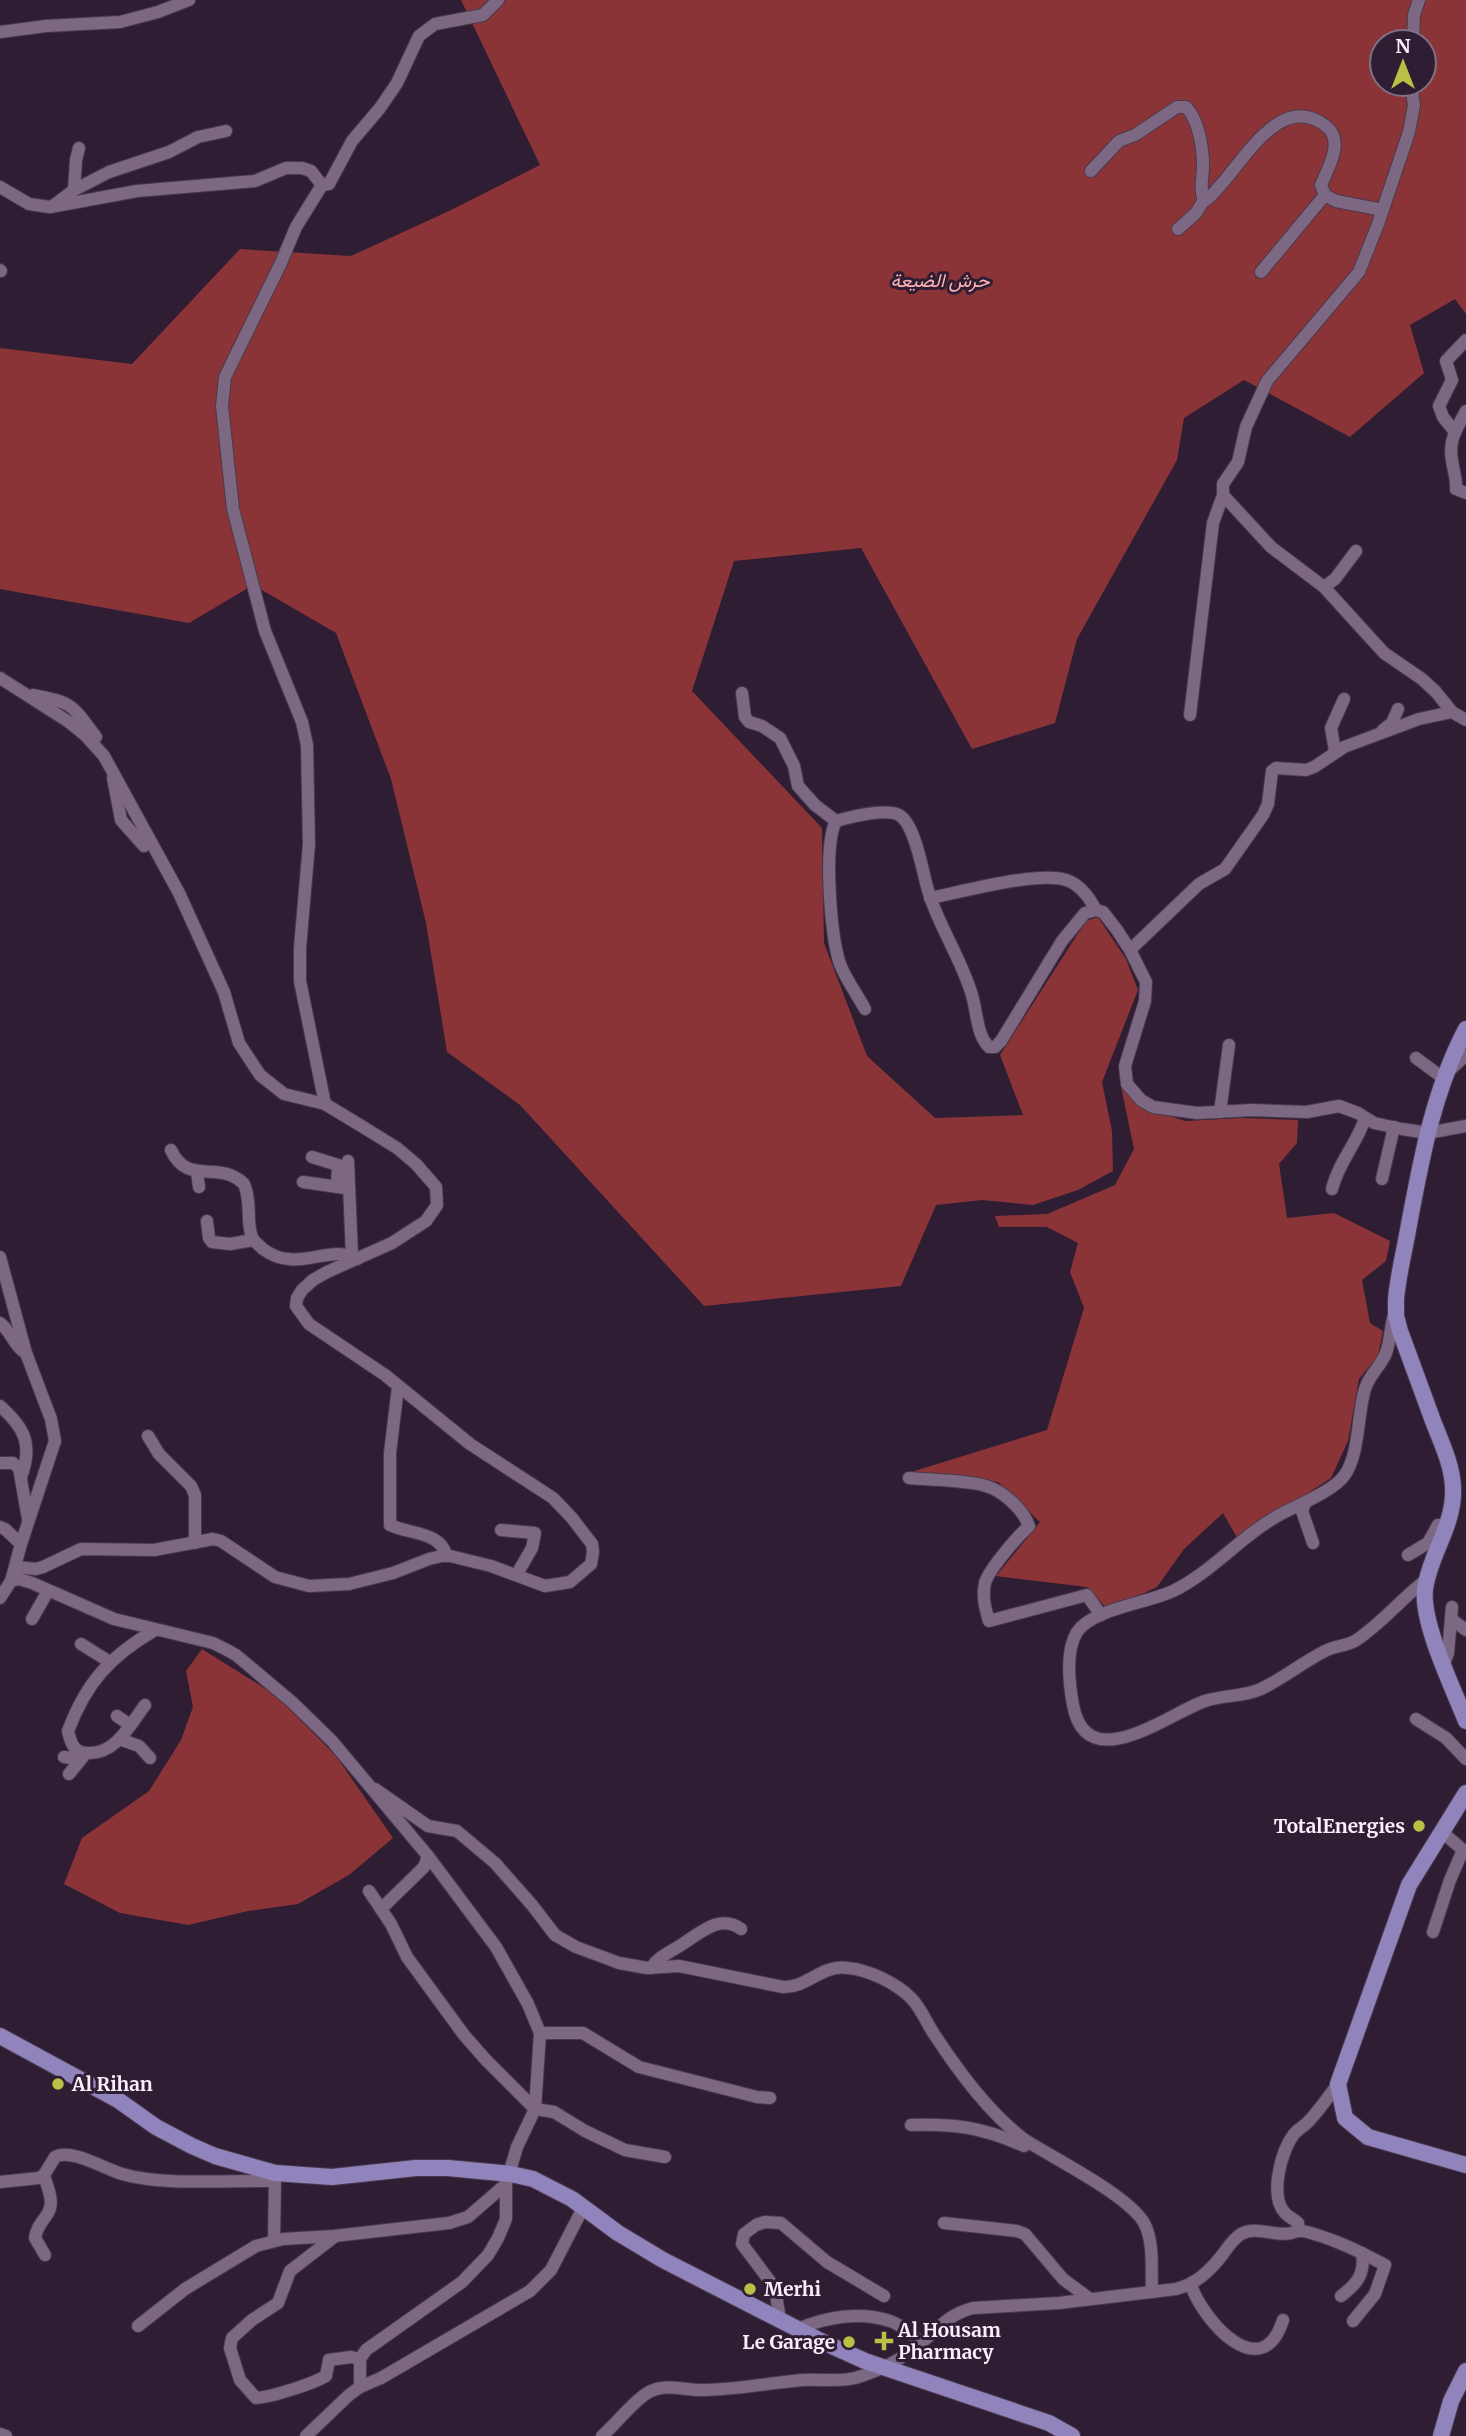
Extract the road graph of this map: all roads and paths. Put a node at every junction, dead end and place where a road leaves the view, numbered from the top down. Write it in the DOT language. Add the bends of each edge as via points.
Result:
graph roads {
  1 [pos="189,0"];
  2 [pos="498,0"];
  3 [pos="1419,0"];
  4 [pos="1414,28"];
  5 [pos="0,32"];
  6 [pos="1413,98"];
  7 [pos="226,131"];
  8 [pos="79,148"];
  9 [pos="1091,171"];
  10 [pos="322,185"];
  11 [pos="0,187"];
  12 [pos="74,190"];
  13 [pos="1325,195"];
  14 [pos="1203,200"];
  15 [pos="50,207"];
  16 [pos="1383,210"];
  17 [pos="1178,229"];
  18 [pos="1261,272"];
  19 [pos="1466,340"];
  20 [pos="1466,411"];
  21 [pos="1455,432"];
  22 [pos="1466,493"];
  23 [pos="1223,495"];
  24 [pos="1356,551"];
  25 [pos="1324,587"];
  26 [pos="0,678"];
  27 [pos="742,693"];
  28 [pos="1345,699"];
  29 [pos="1398,709"];
  30 [pos="1452,712"];
  31 [pos="1190,715"];
  32 [pos="1466,720"];
  33 [pos="1380,734"];
  34 [pos="1335,751"];
  35 [pos="112,771"];
  36 [pos="836,821"];
  37 [pos="144,846"];
  38 [pos="930,898"];
  39 [pos="1096,910"];
  40 [pos="1130,950"];
  41 [pos="865,1009"];
  42 [pos="1466,1029"];
  43 [pos="1229,1045"];
  44 [pos="1466,1055"];
  45 [pos="1416,1058"];
  46 [pos="1444,1077"];
  47 [pos="325,1104"];
  48 [pos="1220,1112"];
  49 [pos="1365,1118"];
  50 [pos="1398,1125"];
  51 [pos="1466,1126"];
  52 [pos="1427,1133"];
  53 [pos="171,1150"];
  54 [pos="312,1157"];
  55 [pos="348,1161"];
  56 [pos="197,1172"];
  57 [pos="1382,1179"];
  58 [pos="303,1182"];
  59 [pos="199,1187"];
  60 [pos="343,1188"];
  61 [pos="1332,1189"];
  62 [pos="207,1221"];
  63 [pos="253,1240"];
  64 [pos="0,1257"];
  65 [pos="355,1257"];
  66 [pos="1396,1308"];
  67 [pos="0,1323"];
  68 [pos="26,1353"];
  69 [pos="398,1387"];
  70 [pos="0,1406"];
  71 [pos="148,1436"];
  72 [pos="0,1463"];
  73 [pos="21,1477"];
  74 [pos="909,1478"];
  75 [pos="1305,1503"];
  76 [pos="28,1523"];
  77 [pos="0,1527"];
  78 [pos="1448,1527"];
  79 [pos="501,1530"];
  80 [pos="438,1540"];
  81 [pos="195,1543"];
  82 [pos="1313,1543"];
  83 [pos="21,1544"];
  84 [pos="418,1545"];
  85 [pos="1408,1555"];
  86 [pos="446,1556"];
  87 [pos="16,1567"];
  88 [pos="517,1574"];
  89 [pos="1427,1579"];
  90 [pos="6,1583"];
  91 [pos="48,1591"];
  92 [pos="0,1598"];
  93 [pos="1101,1615"];
  94 [pos="32,1619"];
  95 [pos="155,1630"];
  96 [pos="1466,1630"];
  97 [pos="82,1644"];
  98 [pos="110,1661"];
  99 [pos="1444,1664"];
  100 [pos="145,1705"];
  101 [pos="117,1716"];
  102 [pos="1416,1719"];
  103 [pos="1466,1721"];
  104 [pos="130,1725"];
  105 [pos="118,1739"];
  106 [pos="82,1752"];
  107 [pos="64,1757"];
  108 [pos="150,1758"];
  109 [pos="1466,1759"];
  110 [pos="69,1774"];
  111 [pos="366,1784"];
  112 [pos="1466,1793"];
  113 [pos="1441,1831"];
  114 [pos="1465,1851"];
  115 [pos="428,1856"];
  116 [pos="369,1891"];
  117 [pos="382,1909"];
  118 [pos="741,1929"];
  119 [pos="1433,1932"];
  120 [pos="651,1968"];
  121 [pos="540,2033"];
  122 [pos="0,2036"];
  123 [pos="1339,2084"];
  124 [pos="770,2098"];
  125 [pos="535,2109"];
  126 [pos="911,2125"];
  127 [pos="665,2157"];
  128 [pos="1053,2158"];
  129 [pos="1466,2165"];
  130 [pos="44,2175"];
  131 [pos="275,2177"];
  132 [pos="508,2179"];
  133 [pos="0,2182"];
  134 [pos="583,2208"];
  135 [pos="944,2223"];
  136 [pos="1299,2230"];
  137 [pos="334,2236"];
  138 [pos="274,2240"];
  139 [pos="1362,2253"];
  140 [pos="45,2255"];
  141 [pos="1191,2285"];
  142 [pos="1152,2291"];
  143 [pos="884,2296"];
  144 [pos="1341,2296"];
  145 [pos="1090,2299"];
  146 [pos="780,2320"];
  147 [pos="1283,2320"];
  148 [pos="1353,2321"];
  149 [pos="138,2326"];
  150 [pos="798,2329"];
  151 [pos="922,2343"];
  152 [pos="360,2359"];
  153 [pos="886,2367"];
  154 [pos="1466,2371"];
  155 [pos="360,2387"];
  156 [pos="0,2434"];
  157 [pos="6,2436"];
  158 [pos="306,2436"];
  159 [pos="602,2436"];
  160 [pos="1072,2436"];
  161 [pos="1441,2436"];
  1 -- 5 [label="street" via="120,22"];
  2 -- 10 [label="street" via="483,15 435,24 419,36 397,83 352,141 329,184"];
  3 -- 4 [label="street"];
  6 -- 16 [label="street" via="1413,117"];
  7 -- 12 [label="street" via="132,162"];
  8 -- 12 [label="street"];
  9 -- 14 [label="street" via="1119,141 1177,107 1186,107 1203,156"];
  10 -- 15 [label="street" via="311,171 293,168 255,181 137,191"];
  10 -- 47 [label="street" via="296,227 225,377 222,395 231,498 250,578 307,745 309,844 300,982"];
  11 -- 15 [label="street" via="29,204"];
  12 -- 15 [label="street"];
  13 -- 14 [label="street" via="1321,185 1334,154 1334,139 1325,125 1298,117 1268,131"];
  13 -- 16 [label="street"];
  13 -- 18 [label="street"];
  14 -- 17 [label="street"];
  16 -- 23 [label="street" via="1359,272 1266,381 1246,427 1238,462 1223,484"];
  19 -- 21 [label="street" via="1446,361 1452,380 1439,406"];
  20 -- 21 [label="street"];
  21 -- 22 [label="street" via="1451,451 1456,489"];
  23 -- 25 [label="street" via="1271,547"];
  23 -- 31 [label="street" via="1213,523"];
  24 -- 25 [label="street"];
  25 -- 30 [label="street" via="1378,647 1422,679"];
  26 -- 35 [label="street" via="85,735"];
  27 -- 36 [label="street" via="749,722 780,738 798,786"];
  28 -- 34 [label="street" via="1331,728"];
  29 -- 33 [label="street"];
  30 -- 32 [label="street"];
  30 -- 33 [label="street"];
  33 -- 34 [label="street"];
  34 -- 40 [label="street" via="1306,770 1272,771 1264,815 1224,869 1199,884"];
  35 -- 37 [label="street" via="121,820"];
  35 -- 47 [label="street" via="179,892 245,1056 284,1094"];
  36 -- 38 [label="street" via="901,815 914,839"];
  36 -- 41 [label="street" via="830,841 829,878 839,962"];
  38 -- 39 [label="street" via="1058,878 1076,885"];
  38 -- 39 [label="street" via="971,989 983,1040 992,1048 1001,1041 1075,924 1085,913"];
  39 -- 40 [label="street" via="1108,918"];
  40 -- 48 [label="street" via="1147,990 1127,1056 1127,1084 1153,1107"];
  42 -- 46 [label="main road"];
  43 -- 48 [label="street"];
  44 -- 46 [label="street"];
  45 -- 46 [label="street"];
  46 -- 52 [label="main road"];
  47 -- 65 [label="street" via="397,1149 436,1187 437,1205 426,1221 392,1243"];
  48 -- 49 [label="street" via="1307,1112 1339,1106"];
  49 -- 50 [label="street"];
  49 -- 61 [label="street"];
  50 -- 52 [label="street"];
  50 -- 57 [label="street"];
  51 -- 52 [label="street"];
  52 -- 66 [label="main road"];
  53 -- 56 [label="street" via="177,1162"];
  54 -- 60 [label="street" via="338,1164"];
  55 -- 60 [label="street"];
  56 -- 59 [label="street"];
  56 -- 63 [label="street" via="225,1173 244,1184"];
  58 -- 60 [label="street"];
  60 -- 65 [label="street"];
  62 -- 63 [label="street" via="212,1242"];
  63 -- 65 [label="street" via="286,1260"];
  64 -- 68 [label="street"];
  65 -- 69 [label="street" via="313,1280 302,1290 296,1306 309,1324"];
  66 -- 75 [label="street" via="1385,1355 1365,1387 1346,1474"];
  66 -- 78 [label="main road" via="1452,1477"];
  67 -- 68 [label="street"];
  68 -- 76 [label="street" via="55,1441"];
  69 -- 80 [label="street" via="390,1453 390,1525"];
  69 -- 88 [label="street" via="470,1444 552,1498 592,1544 591,1564 570,1582 545,1586"];
  70 -- 73 [label="street" via="27,1439"];
  71 -- 81 [label="street" via="195,1495"];
  72 -- 73 [label="street" via="16,1465"];
  73 -- 76 [label="street"];
  74 -- 93 [label="street" via="985,1485 1026,1516 1029,1525 985,1581 983,1602 989,1621 1087,1595"];
  75 -- 82 [label="street" via="1302,1511"];
  75 -- 93 [label="street" via="1240,1541 1182,1586"];
  76 -- 83 [label="street"];
  77 -- 83 [label="street"];
  78 -- 85 [label="street" via="1438,1525 1428,1543"];
  78 -- 89 [label="main road"];
  79 -- 88 [label="street" via="535,1533"];
  80 -- 84 [label="street"];
  80 -- 86 [label="street"];
  81 -- 86 [label="street" via="221,1541 275,1577 309,1586 349,1584"];
  81 -- 87 [label="street" via="154,1550 89,1548 36,1569"];
  83 -- 87 [label="street"];
  86 -- 88 [label="street"];
  87 -- 90 [label="street"];
  89 -- 93 [label="street" via="1356,1640 1316,1655 1260,1689 1207,1700 1126,1737 1085,1731 1075,1713 1071,1646 1083,1625"];
  89 -- 99 [label="main road" via="1426,1612"];
  90 -- 91 [label="street" via="19,1579"];
  90 -- 92 [label="street"];
  91 -- 94 [label="street"];
  91 -- 95 [label="street" via="114,1619"];
  95 -- 98 [label="street"];
  95 -- 111 [label="street" via="213,1643 236,1655 322,1731"];
  96 -- 99 [label="street" via="1452,1613"];
  97 -- 98 [label="street"];
  98 -- 106 [label="street" via="86,1690 68,1731 74,1748"];
  99 -- 103 [label="main road"];
  100 -- 104 [label="street"];
  101 -- 104 [label="street"];
  102 -- 109 [label="street" via="1446,1738"];
  104 -- 105 [label="street"];
  105 -- 106 [label="street" via="99,1754"];
  105 -- 108 [label="street" via="138,1746"];
  106 -- 107 [label="street"];
  106 -- 110 [label="street"];
  111 -- 115 [label="street"];
  111 -- 120 [label="street" via="428,1826 457,1831 495,1863 555,1936 619,1963"];
  112 -- 113 [label="main road"];
  113 -- 114 [label="street"];
  113 -- 123 [label="main road" via="1409,1885"];
  114 -- 119 [label="street"];
  115 -- 117 [label="street" via="424,1867"];
  115 -- 121 [label="street" via="496,1947"];
  116 -- 117 [label="street"];
  117 -- 125 [label="street" via="407,1957 464,2035"];
  118 -- 120 [label="street" via="706,1927 657,1959"];
  120 -- 128 [label="street" via="679,1966 792,1987 838,1967 869,1973 912,1999 984,2101 1018,2135"];
  121 -- 124 [label="street" via="583,2033 639,2067"];
  121 -- 125 [label="street"];
  122 -- 131 [label="main road" via="192,2146"];
  123 -- 129 [label="main road" via="1345,2118 1368,2137"];
  123 -- 136 [label="street" via="1296,2132 1280,2169 1278,2201"];
  125 -- 127 [label="street" via="554,2112 625,2150"];
  125 -- 132 [label="street"];
  126 -- 128 [label="street" via="979,2129"];
  128 -- 142 [label="street" via="1142,2217 1148,2230"];
  130 -- 131 [label="street" via="55,2157 65,2154 141,2178"];
  130 -- 133 [label="street"];
  130 -- 140 [label="street" via="50,2211 37,2226 34,2238"];
  131 -- 132 [label="main road" via="332,2177 416,2168"];
  131 -- 138 [label="street"];
  132 -- 134 [label="main road" via="541,2183"];
  132 -- 137 [label="street" via="477,2210 458,2220"];
  132 -- 152 [label="street" via="506,2219 488,2255 462,2282 366,2350"];
  134 -- 146 [label="main road" via="663,2260"];
  134 -- 155 [label="street" via="551,2270 530,2291"];
  135 -- 145 [label="street" via="1025,2234 1052,2268"];
  136 -- 139 [label="street"];
  136 -- 141 [label="street" via="1293,2234 1250,2230 1240,2235"];
  137 -- 138 [label="street"];
  137 -- 152 [label="street" via="290,2271 278,2303 232,2338 230,2348 240,2380 256,2398 319,2380 326,2376 329,2360"];
  138 -- 149 [label="street" via="212,2272"];
  139 -- 144 [label="street" via="1363,2273"];
  139 -- 148 [label="street" via="1385,2265 1375,2294"];
  141 -- 142 [label="street"];
  141 -- 147 [label="street" via="1206,2315 1244,2347 1267,2346"];
  142 -- 145 [label="street"];
  143 -- 146 [label="street" via="827,2262 781,2223 765,2222 744,2234 742,2244 775,2288"];
  145 -- 151 [label="street" via="973,2308 952,2315"];
  146 -- 150 [label="main road"];
  150 -- 151 [label="street" via="852,2316 891,2321"];
  150 -- 153 [label="main road"];
  151 -- 153 [label="street"];
  152 -- 155 [label="street"];
  153 -- 159 [label="street" via="853,2379 657,2389 641,2398"];
  153 -- 160 [label="main road" via="1049,2423"];
  154 -- 161 [label="main road"];
  155 -- 158 [label="street"];
  156 -- 157 [label="street"];
}
